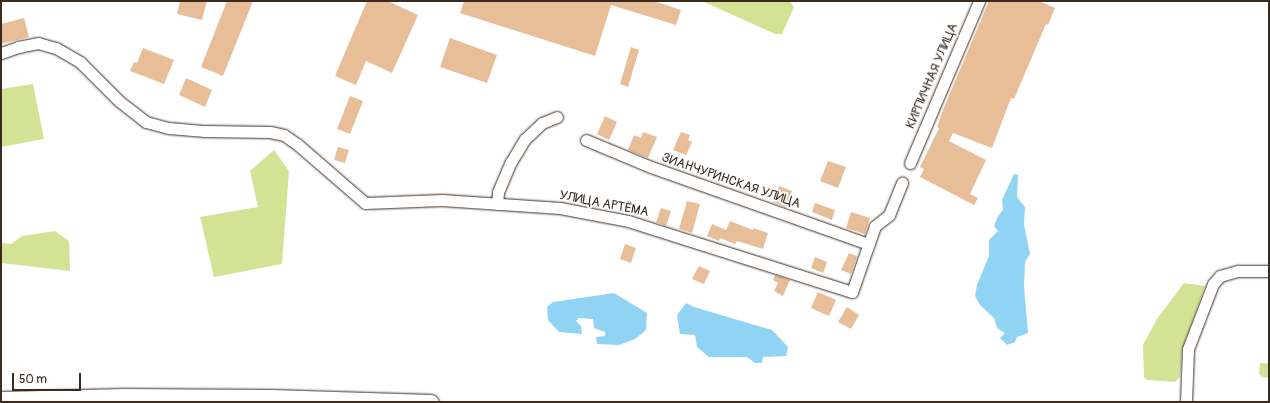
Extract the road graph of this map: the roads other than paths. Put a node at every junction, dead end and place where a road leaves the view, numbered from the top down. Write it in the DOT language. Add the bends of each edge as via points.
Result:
graph roads {
  1 [pos="979,1"];
  2 [pos="1,53"];
  3 [pos="557,117"];
  4 [pos="586,140"];
  5 [pos="910,163"];
  6 [pos="902,182"];
  7 [pos="496,204"];
  8 [pos="869,244"];
  9 [pos="1269,271"];
  10 [pos="1,399"];
  11 [pos="271,400"];
  12 [pos="431,402"];
  13 [pos="1186,402"];
  1 -- 5 [label="street, КИРПИЧНАЯ УЛИЦА"];
  2 -- 7 [label="street, УЛИЦА АРТЁМА" via="18,46 38,43 56,48 80,62 119,101 146,122 169,128 270,132 284,135 365,204 442,200"];
  3 -- 7 [label="street" via="542,123 525,139 510,162"];
  4 -- 8 [label="street, ЗИАНЧУРИНСКАЯ УЛИЦА" via="658,170"];
  6 -- 8 [label="street" via="889,215 876,226"];
  7 -- 8 [label="street, УЛИЦА АРТЁМА" via="560,208 628,221 852,292"];
  9 -- 13 [label="street" via="1238,270 1220,276 1213,284 1188,349"];
  10 -- 11 [label="main road" via="124,396"];
  11 -- 12 [label="main road"];
}
